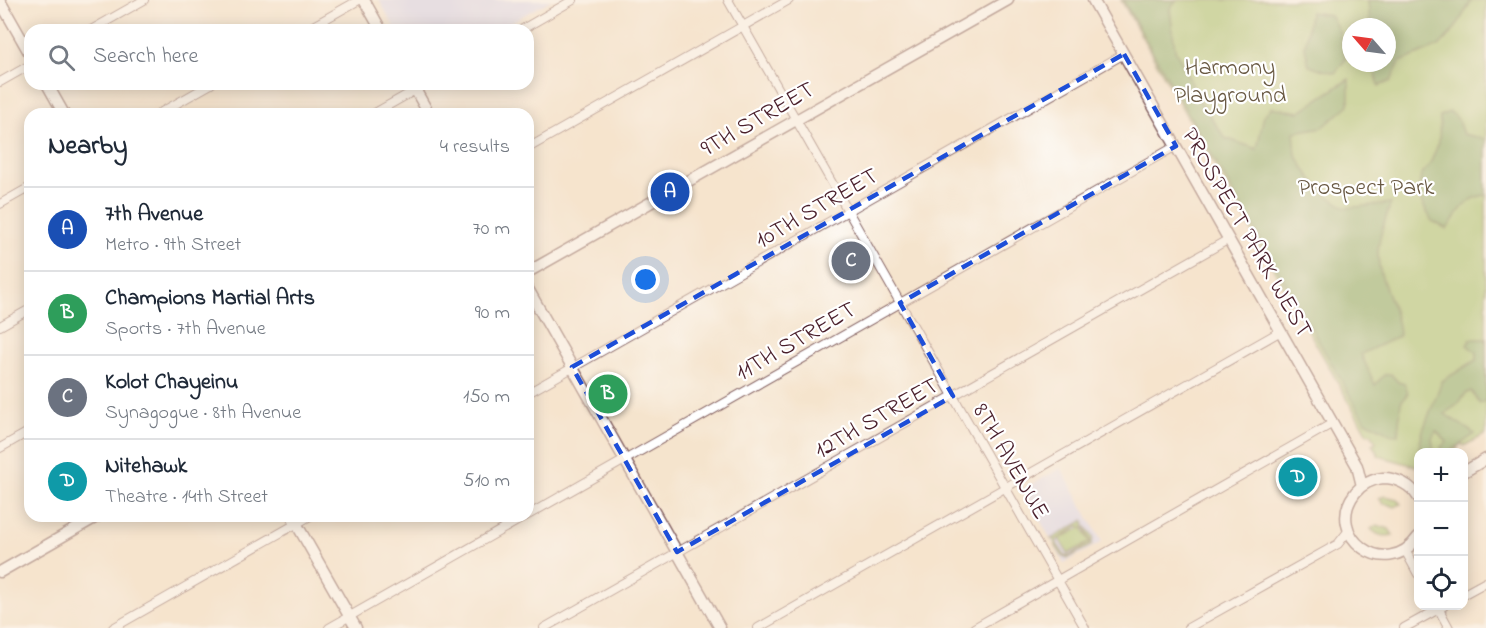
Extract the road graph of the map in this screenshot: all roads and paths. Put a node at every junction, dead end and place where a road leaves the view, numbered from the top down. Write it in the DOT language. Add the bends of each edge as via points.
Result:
graph roads {
  1 [pos="144,0"];
  2 [pos="359,0"];
  3 [pos="364,0"];
  4 [pos="573,0"];
  5 [pos="728,0"];
  6 [pos="789,0"];
  7 [pos="1008,0"];
  8 [pos="1093,0"];
  9 [pos="0,1"];
  10 [pos="102,24"];
  11 [pos="317,24"];
  12 [pos="378,24"];
  13 [pos="531,24"];
  14 [pos="743,26"];
  15 [pos="24,43"];
  16 [pos="1124,54"];
  17 [pos="24,68"];
  18 [pos="0,82"];
  19 [pos="50,90"];
  20 [pos="200,90"];
  21 [pos="409,90"];
  22 [pos="415,90"];
  23 [pos="61,108"];
  24 [pos="169,108"];
  25 [pos="382,108"];
  26 [pos="425,108"];
  27 [pos="796,120"];
  28 [pos="534,145"];
  29 [pos="1176,146"];
  30 [pos="24,190"];
  31 [pos="0,204"];
  32 [pos="848,211"];
  33 [pos="1229,239"];
  34 [pos="534,269"];
  35 [pos="534,300"];
  36 [pos="900,303"];
  37 [pos="24,312"];
  38 [pos="0,326"];
  39 [pos="1281,331"];
  40 [pos="572,367"];
  41 [pos="534,389"];
  42 [pos="952,396"];
  43 [pos="1333,423"];
  44 [pos="24,434"];
  45 [pos="0,448"];
  46 [pos="1486,459"];
  47 [pos="625,460"];
  48 [pos="1468,470"];
  49 [pos="1362,486"];
  50 [pos="1005,488"];
  51 [pos="1414,491"];
  52 [pos="534,511"];
  53 [pos="88,522"];
  54 [pos="292,522"];
  55 [pos="296,522"];
  56 [pos="515,522"];
  57 [pos="1349,530"];
  58 [pos="1414,542"];
  59 [pos="1405,550"];
  60 [pos="677,552"];
  61 [pos="1414,565"];
  62 [pos="0,572"];
  63 [pos="1058,580"];
  64 [pos="1486,582"];
  65 [pos="1468,592"];
  66 [pos="1435,610"];
  67 [pos="1441,610"];
  68 [pos="349,616"];
  69 [pos="113,628"];
  70 [pos="329,628"];
  71 [pos="356,628"];
  72 [pos="544,628"];
  73 [pos="720,628"];
  74 [pos="759,628"];
  75 [pos="974,628"];
  76 [pos="1084,628"];
  77 [pos="1188,628"];
  78 [pos="1404,628"];
  79 [pos="1449,628"];
  1 -- 10 [label="street"];
  2 -- 11 [label="street"];
  3 -- 12 [label="street"];
  4 -- 13 [label="street"];
  5 -- 14 [label="street, 8TH AVENUE"];
  6 -- 14 [label="street"];
  7 -- 27 [label="street, 9TH STREET"];
  8 -- 16 [label="street, PROSPECT PARK WEST"];
  9 -- 15 [label="street"];
  14 -- 27 [label="street, 8TH AVENUE"];
  14 -- 28 [label="street"];
  16 -- 29 [label="street, PROSPECT PARK WEST"];
  16 -- 32 [label="street, 10TH STREET"];
  17 -- 18 [label="street"];
  19 -- 23 [label="street"];
  20 -- 24 [label="street"];
  21 -- 25 [label="street"];
  22 -- 26 [label="street"];
  27 -- 32 [label="street, 8TH AVENUE"];
  27 -- 34 [label="street, 9TH STREET"];
  29 -- 33 [label="street, PROSPECT PARK WEST"];
  29 -- 36 [label="street, 11TH STREET"];
  30 -- 31 [label="street"];
  32 -- 36 [label="street, 8TH AVENUE"];
  32 -- 40 [label="street, 10TH STREET"];
  33 -- 39 [label="street, PROSPECT PARK WEST"];
  33 -- 42 [label="street, 12TH STREET"];
  35 -- 40 [label="street"];
  36 -- 42 [label="street, 8TH AVENUE"];
  36 -- 47 [label="street, 11TH STREET"];
  37 -- 38 [label="street"];
  39 -- 43 [label="street, PROSPECT PARK WEST"];
  39 -- 50 [label="street"];
  40 -- 41 [label="street, 10TH STREET"];
  40 -- 47 [label="street"];
  42 -- 50 [label="street, 8TH AVENUE"];
  42 -- 60 [label="street, 12TH STREET"];
  43 -- 49 [label="street, PROSPECT PARK WEST" via="1357,466"];
  43 -- 63 [label="street"];
  44 -- 45 [label="street"];
  46 -- 48 [label="street"];
  47 -- 52 [label="street, 11TH STREET"];
  47 -- 60 [label="street"];
  49 -- 51 [label="street" via="1377,479 1390,479"];
  49 -- 57 [label="street" via="1348,508"];
  50 -- 63 [label="street, 8TH AVENUE"];
  50 -- 74 [label="street"];
  53 -- 62 [label="street"];
  54 -- 69 [label="street"];
  55 -- 68 [label="street"];
  56 -- 68 [label="street, 11TH STREET"];
  57 -- 59 [label="street" via="1354,541 1370,553 1388,556"];
  57 -- 77 [label="street" via="1338,544"];
  58 -- 59 [label="street"];
  59 -- 61 [label="street"];
  60 -- 72 [label="street, 12TH STREET"];
  60 -- 73 [label="street"];
  63 -- 75 [label="street"];
  63 -- 76 [label="street, 8TH AVENUE"];
  64 -- 65 [label="street"];
  66 -- 78 [label="street"];
  67 -- 79 [label="street"];
  68 -- 70 [label="street, 11TH STREET"];
  68 -- 71 [label="street"];
}
